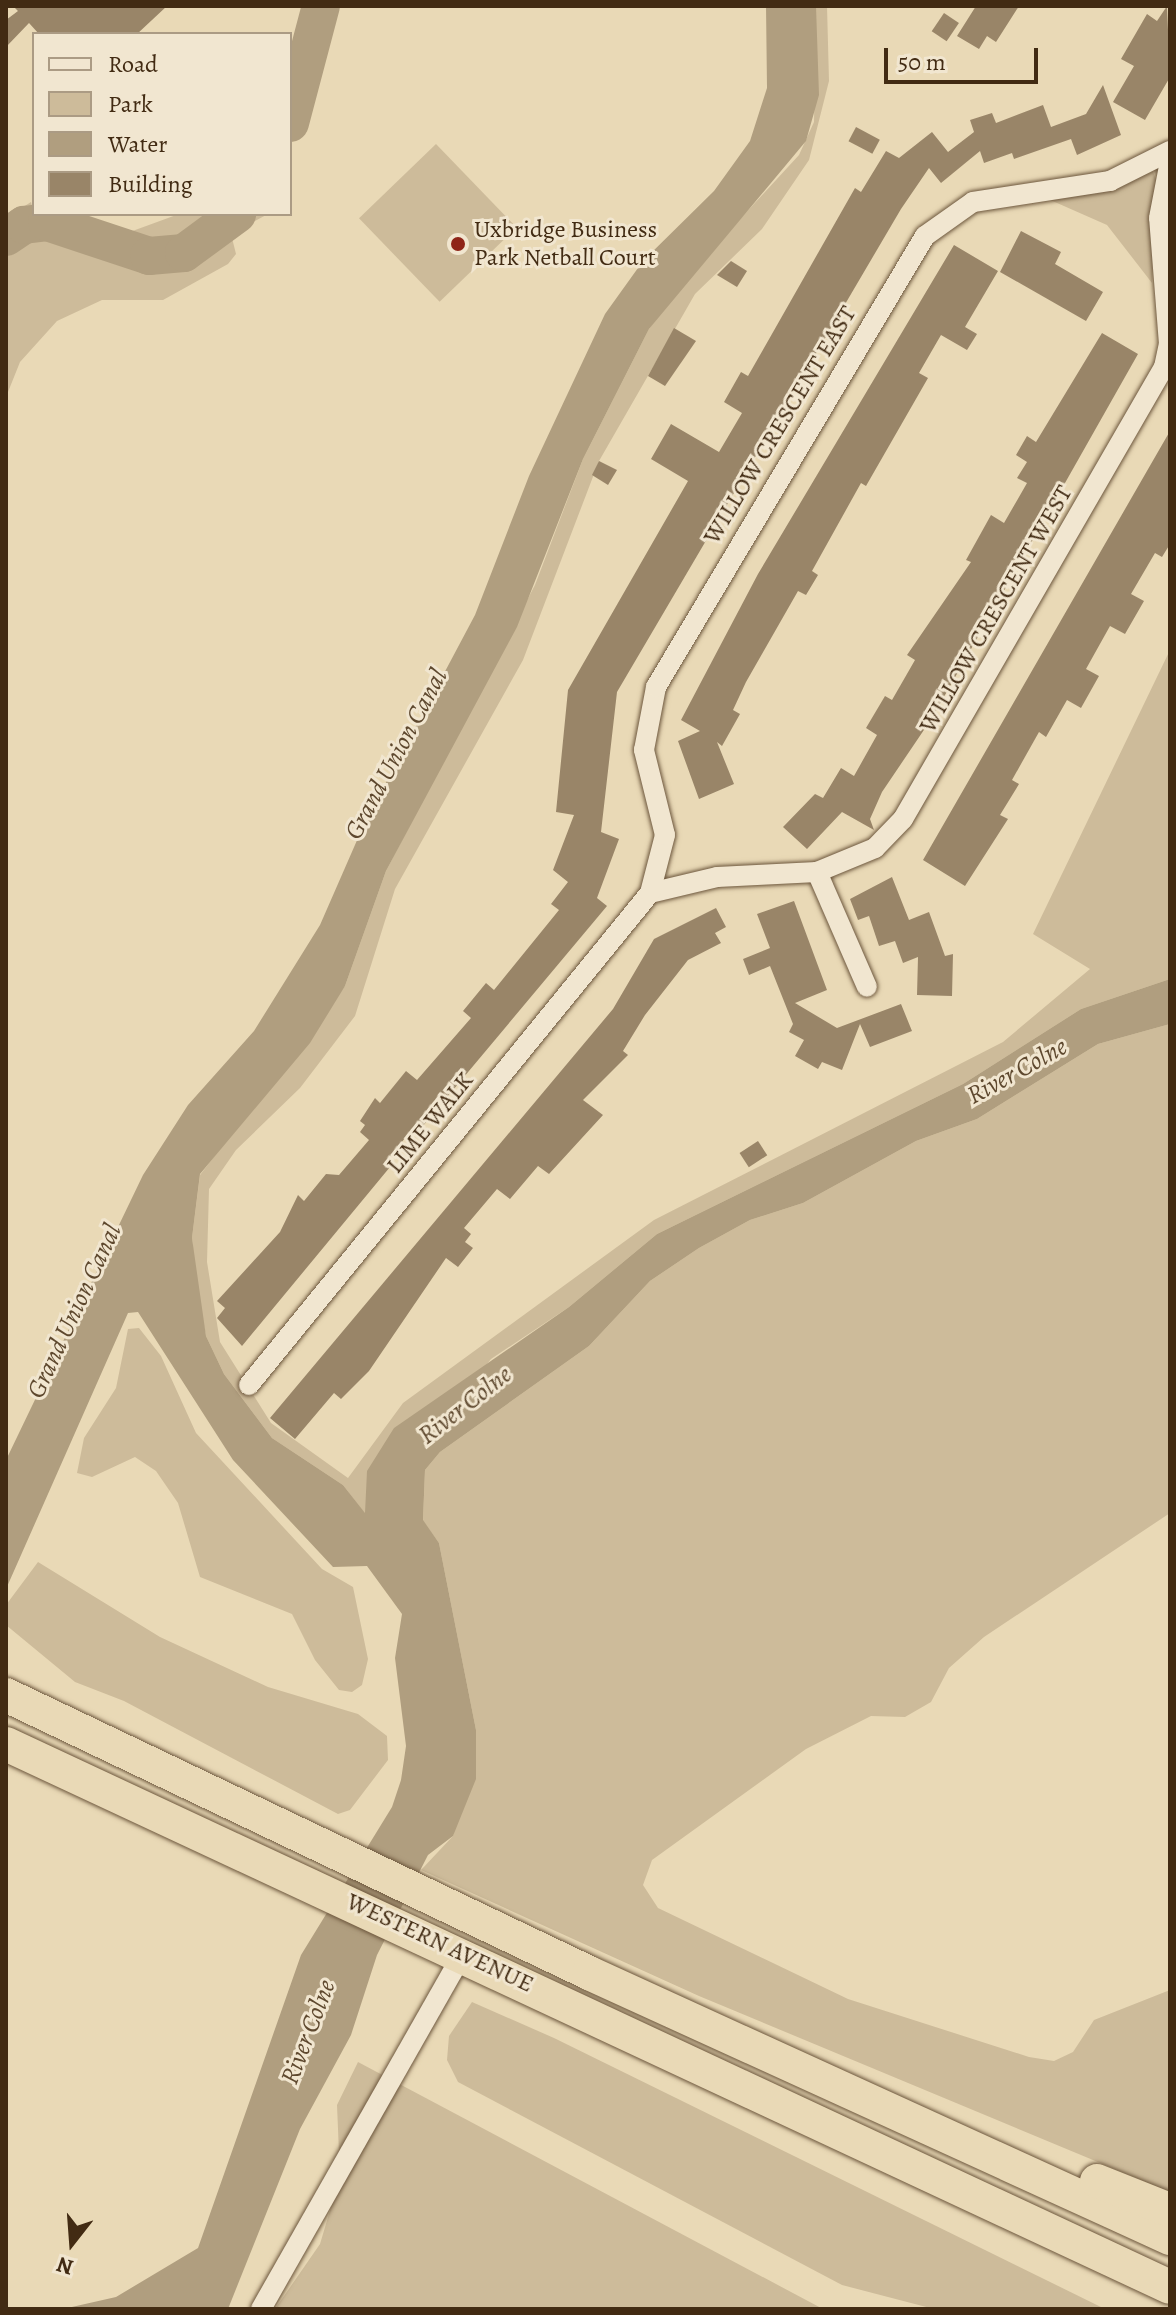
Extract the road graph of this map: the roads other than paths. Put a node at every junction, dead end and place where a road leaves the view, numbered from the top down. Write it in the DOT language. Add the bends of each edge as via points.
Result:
graph roads {
  1 [pos="1170,151"];
  2 [pos="1170,161"];
  3 [pos="817,872"];
  4 [pos="650,893"];
  5 [pos="867,987"];
  6 [pos="249,1385"];
  7 [pos="6,1695"];
  8 [pos="6,1744"];
  9 [pos="463,1953"];
  10 [pos="589,1973"];
  11 [pos="872,2147"];
  12 [pos="1170,2210"];
  13 [pos="1170,2238"];
  14 [pos="1170,2287"];
  15 [pos="261,2309"];
  16 [pos="1169,2309"];
  1 -- 4 [label="street, WILLOW CRESCENT EAST" via="1110,181 973,202 939,222 914,251 656,687 644,750 665,835"];
  2 -- 3 [label="street, WILLOW CRESCENT WEST" via="1159,218 1169,344 1159,378 903,819 875,848"];
  3 -- 4 [label="street, WILLOW CRESCENT WEST" via="717,877"];
  3 -- 5 [label="street"];
  4 -- 6 [label="street, LIME WALK"];
  7 -- 10 [label="highway, WESTERN AVENUE"];
  8 -- 9 [label="highway, WESTERN AVENUE"];
  9 -- 11 [label="highway, WESTERN AVENUE"];
  9 -- 15 [label="street"];
  10 -- 12 [label="highway"];
  10 -- 13 [label="highway"];
  11 -- 14 [label="highway"];
  11 -- 16 [label="highway"];
}
